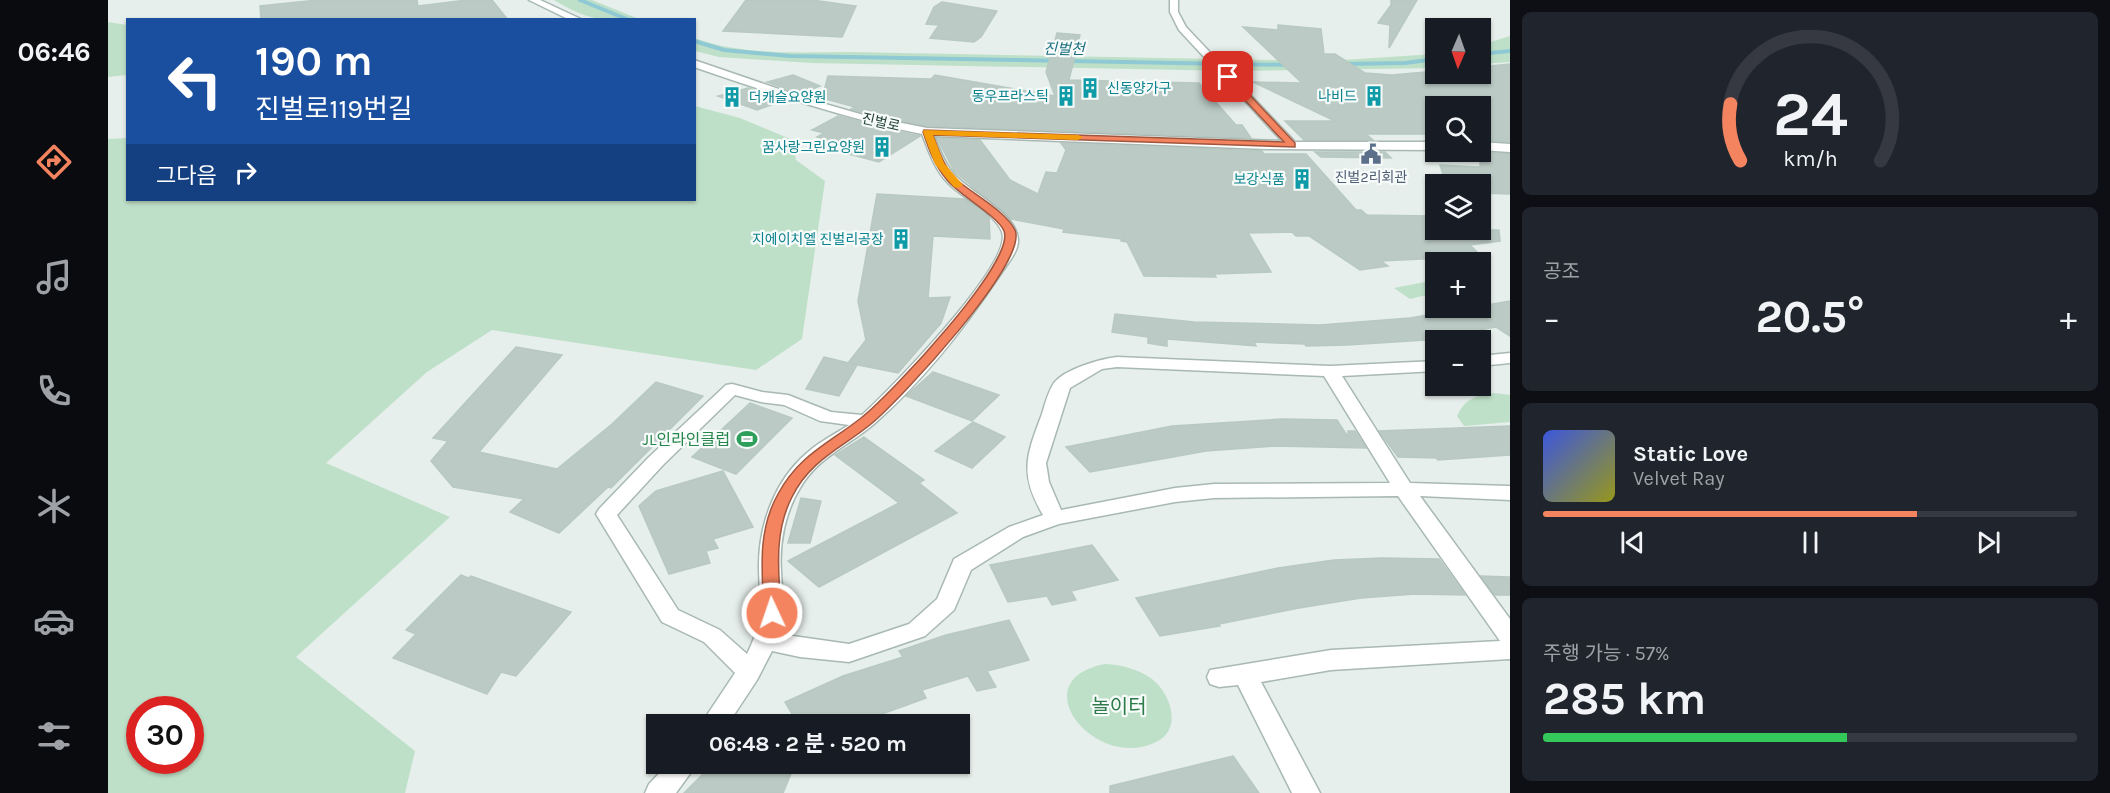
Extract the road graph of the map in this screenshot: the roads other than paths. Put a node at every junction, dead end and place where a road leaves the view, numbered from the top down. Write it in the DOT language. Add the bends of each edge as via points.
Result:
graph roads {
  1 [pos="533,0"];
  2 [pos="1174,0"];
  3 [pos="574,18"];
  4 [pos="696,64"];
  5 [pos="927,132"];
  6 [pos="1292,145"];
  7 [pos="1425,146"];
  8 [pos="1491,147"];
  9 [pos="1510,148"];
  10 [pos="1510,358"];
  11 [pos="1491,360"];
  12 [pos="1425,367"];
  13 [pos="1330,371"];
  14 [pos="866,421"];
  15 [pos="1404,489"];
  16 [pos="1510,493"];
  17 [pos="1056,518"];
  18 [pos="1510,637"];
  19 [pos="764,640"];
  20 [pos="1510,650"];
  21 [pos="749,671"];
  22 [pos="1245,675"];
  23 [pos="1219,677"];
  24 [pos="721,714"];
  25 [pos="675,774"];
  26 [pos="659,793"];
  27 [pos="1306,793"];
  1 -- 3 [label="street"];
  2 -- 6 [label="street" via="1174,12 1182,28"];
  4 -- 5 [label="street, 진벌로" via="812,104"];
  5 -- 6 [label="street, 진벌로"];
  5 -- 14 [label="street" via="939,164 952,180 1000,219 1010,230 1011,241 974,303 929,359"];
  6 -- 7 [label="street, 진벌로"];
  8 -- 9 [label="street"];
  10 -- 11 [label="street"];
  12 -- 13 [label="street"];
  13 -- 15 [label="street"];
  13 -- 17 [label="street" via="1135,362 1098,364 1062,385 1035,468"];
  14 -- 19 [label="street" via="807,464 785,494 773,522 772,613"];
  14 -- 21 [label="street" via="827,417 788,400 732,389 606,514 670,616 712,636"];
  15 -- 16 [label="street"];
  15 -- 17 [label="street" via="1214,491"];
  15 -- 18 [label="street"];
  17 -- 19 [label="street" via="1016,532 962,565 946,604 917,630 849,653"];
  19 -- 21 [label="street"];
  20 -- 22 [label="street" via="1331,660"];
  21 -- 24 [label="street"];
  22 -- 23 [label="street"];
  22 -- 27 [label="street"];
  25 -- 26 [label="street"];
}
